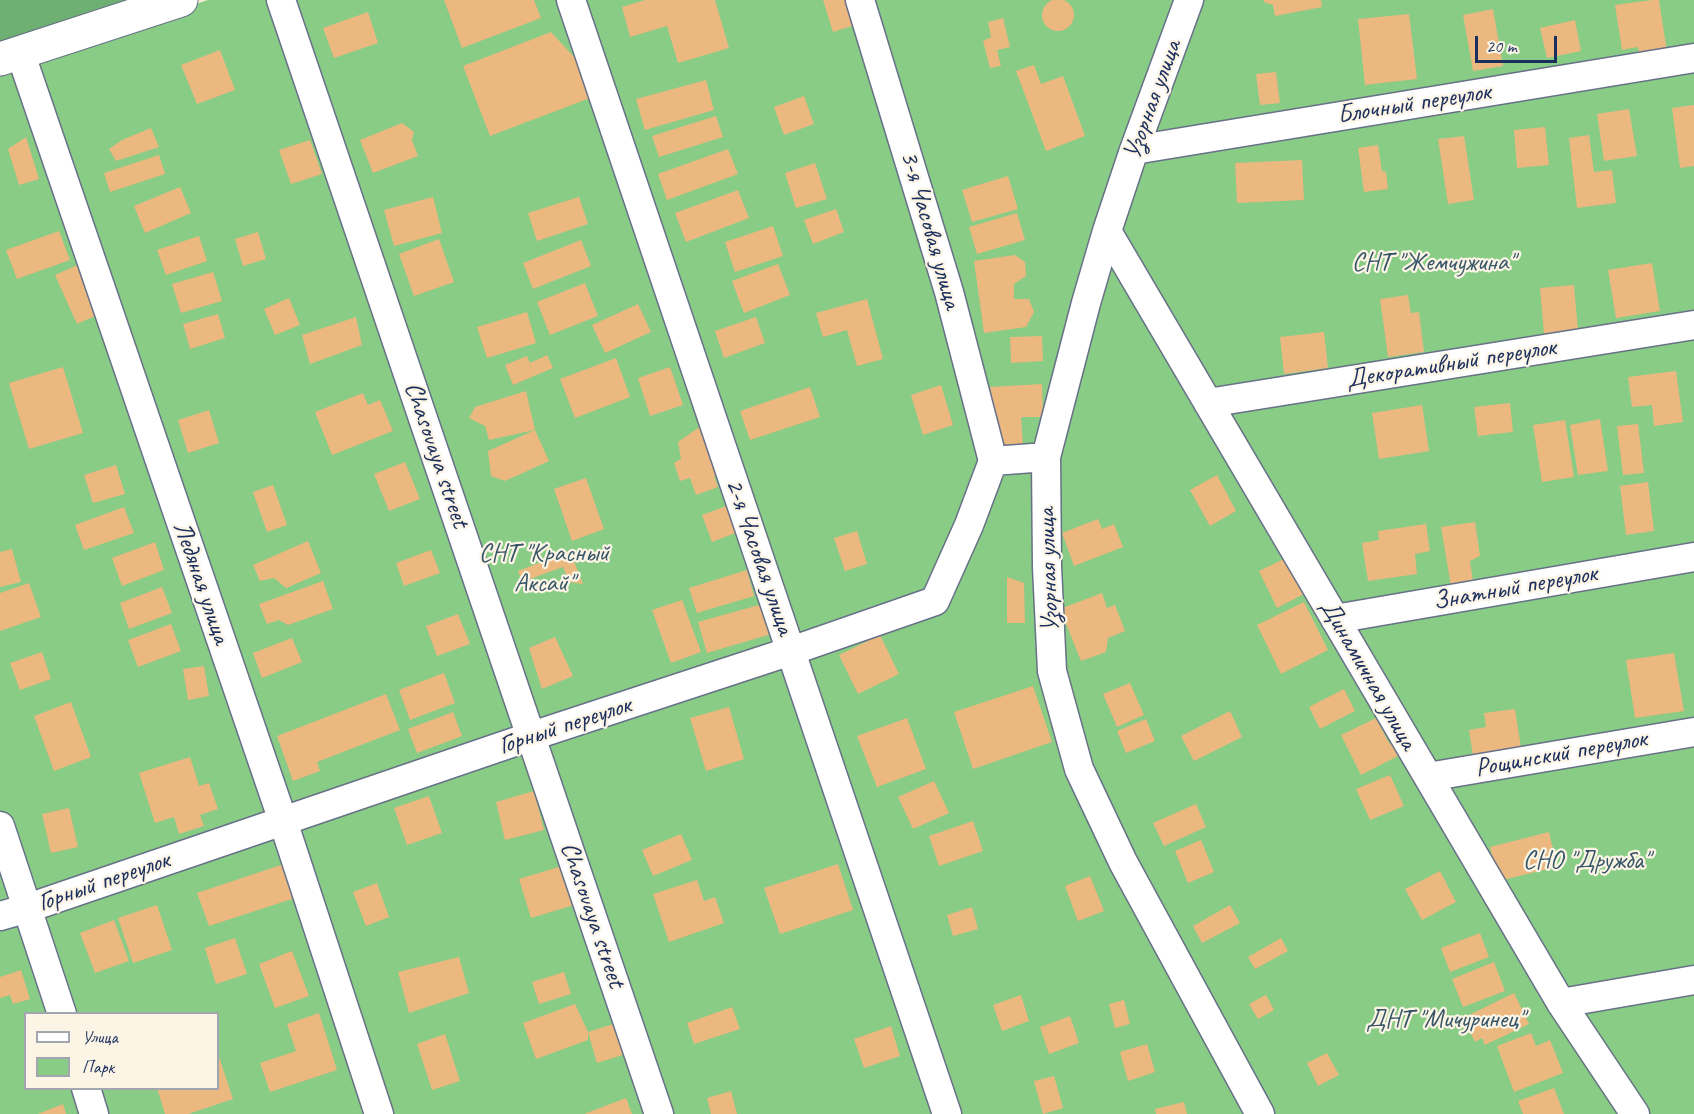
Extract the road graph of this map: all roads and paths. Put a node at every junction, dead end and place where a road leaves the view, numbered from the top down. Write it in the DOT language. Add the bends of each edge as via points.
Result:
graph roads {
  1 [pos="181,0"];
  2 [pos="281,0"];
  3 [pos="571,0"];
  4 [pos="860,0"];
  5 [pos="1189,0"];
  6 [pos="10,56"];
  7 [pos="1694,58"];
  8 [pos="1134,150"];
  9 [pos="1107,231"];
  10 [pos="1694,325"];
  11 [pos="1208,403"];
  12 [pos="1046,457"];
  13 [pos="993,461"];
  14 [pos="1694,557"];
  15 [pos="1335,619"];
  16 [pos="791,651"];
  17 [pos="1694,732"];
  18 [pos="532,736"];
  19 [pos="1428,777"];
  20 [pos="283,821"];
  21 [pos="0,826"];
  22 [pos="28,908"];
  23 [pos="0,916"];
  24 [pos="1694,980"];
  25 [pos="1561,1004"];
  26 [pos="61,1012"];
  27 [pos="86,1090"];
  28 [pos="94,1114"];
  29 [pos="379,1114"];
  30 [pos="659,1114"];
  31 [pos="947,1114"];
  32 [pos="1260,1114"];
  33 [pos="1635,1114"];
  1 -- 6 [label="main road"];
  2 -- 18 [label="street, Chasovaya street"];
  3 -- 16 [label="street, 2-я Часовая улица"];
  4 -- 13 [label="street, 3-я Часовая улица" via="949,292"];
  5 -- 8 [label="street, Узорная улица"];
  6 -- 20 [label="street, Ледяная улица"];
  7 -- 8 [label="street, Блочный переулок"];
  8 -- 9 [label="street, Узорная улица"];
  9 -- 11 [label="street, Динамичная улица"];
  9 -- 12 [label="street, Узорная улица"];
  10 -- 11 [label="street, Декоративный переулок"];
  11 -- 15 [label="street, Динамичная улица"];
  12 -- 13 [label="street"];
  12 -- 32 [label="street, Узорная улица" via="1052,671 1079,769 1123,862"];
  13 -- 16 [label="street, Горный переулок" via="935,601"];
  14 -- 15 [label="street, Знатный переулок"];
  15 -- 19 [label="street, Динамичная улица"];
  16 -- 18 [label="street, Горный переулок"];
  16 -- 31 [label="street, 2-я Часовая улица"];
  17 -- 19 [label="street, Рощинский переулок"];
  18 -- 20 [label="street, Горный переулок"];
  18 -- 30 [label="street, Chasovaya street"];
  19 -- 25 [label="street, Динамичная улица"];
  20 -- 22 [label="street, Горный переулок"];
  20 -- 29 [label="street, Ледяная улица"];
  21 -- 22 [label="street"];
  22 -- 23 [label="street, Горный переулок"];
  22 -- 26 [label="street"];
  24 -- 25 [label="street"];
  25 -- 33 [label="street, Динамичная улица"];
  27 -- 28 [label="street"];
}
